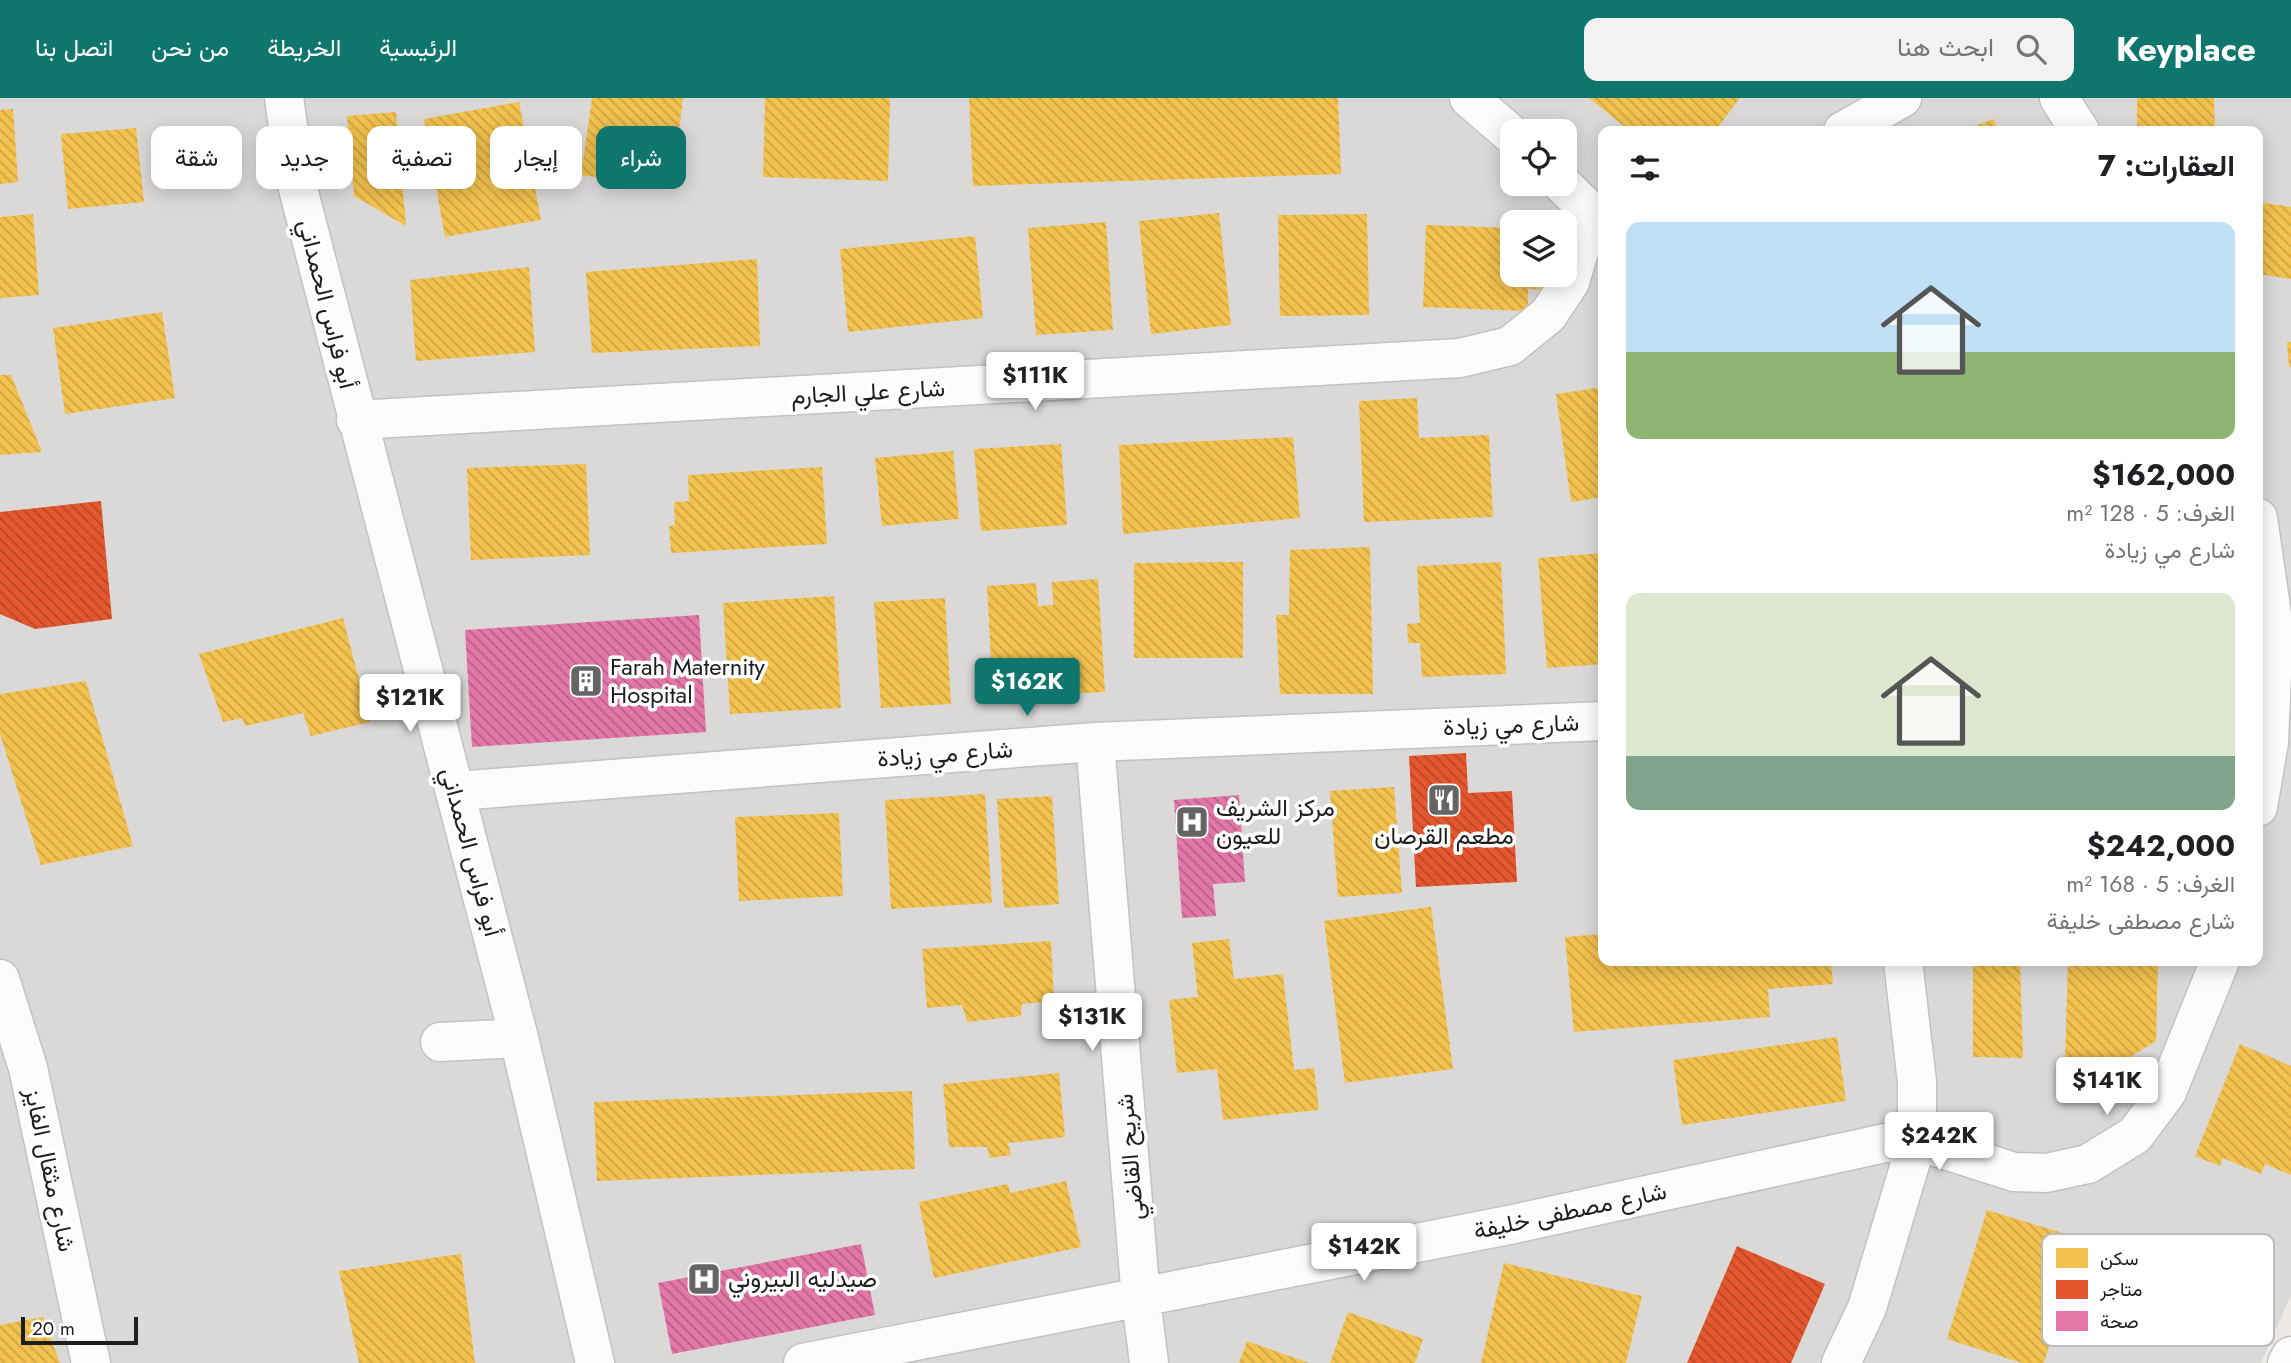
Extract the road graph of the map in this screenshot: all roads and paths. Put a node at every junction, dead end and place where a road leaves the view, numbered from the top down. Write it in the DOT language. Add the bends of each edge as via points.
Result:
graph roads {
  1 [pos="284,98"];
  2 [pos="1469,98"];
  3 [pos="1902,98"];
  4 [pos="2059,98"];
  5 [pos="1500,125"];
  6 [pos="1852,126"];
  7 [pos="2077,126"];
  8 [pos="1574,196"];
  9 [pos="1597,218"];
  10 [pos="356,420"];
  11 [pos="2263,553"];
  12 [pos="1598,721"];
  13 [pos="1096,742"];
  14 [pos="2263,777"];
  15 [pos="456,790"];
  16 [pos="1904,966"];
  17 [pos="2218,966"];
  18 [pos="0,979"];
  19 [pos="519,1038"];
  20 [pos="440,1042"];
  21 [pos="1917,1141"];
  22 [pos="1141,1298"];
  23 [pos="2291,1356"];
  24 [pos="91,1363"];
  25 [pos="594,1363"];
  26 [pos="803,1363"];
  27 [pos="1149,1363"];
  28 [pos="1841,1363"];
  29 [pos="2287,1363"];
  1 -- 10 [label="street, أبو فراس الحمداني" via="296,181"];
  2 -- 5 [label="street"];
  3 -- 6 [label="street"];
  4 -- 7 [label="street"];
  8 -- 9 [label="street"];
  9 -- 10 [label="street, شارع علي الجارم" via="1570,282 1548,314 1510,346 1460,358"];
  10 -- 15 [label="street, أبو فراس الحمداني"];
  11 -- 14 [label="street" via="2274,629"];
  12 -- 13 [label="street, شارع مي زيادة"];
  13 -- 15 [label="street, شارع مي زيادة"];
  13 -- 22 [label="street, شريح القاضي"];
  15 -- 19 [label="street, أبو فراس الحمداني"];
  16 -- 21 [label="street" via="1917,1082"];
  17 -- 21 [label="street, شارع مصطفى خليفة" via="2167,1092 2135,1135 2088,1164 2046,1173 2014,1172"];
  18 -- 24 [label="street, شارع مثقال الفايز" via="28,1068"];
  19 -- 20 [label="street"];
  19 -- 25 [label="street, أبو فراس الحمداني"];
  21 -- 22 [label="street, شارع مصطفى خليفة" via="1828,1154 1509,1226"];
  21 -- 28 [label="street" via="1867,1308"];
  22 -- 26 [label="street, شارع مصطفى خليفة"];
  22 -- 27 [label="street, شريح القاضي"];
  23 -- 29 [label="street"];
}
